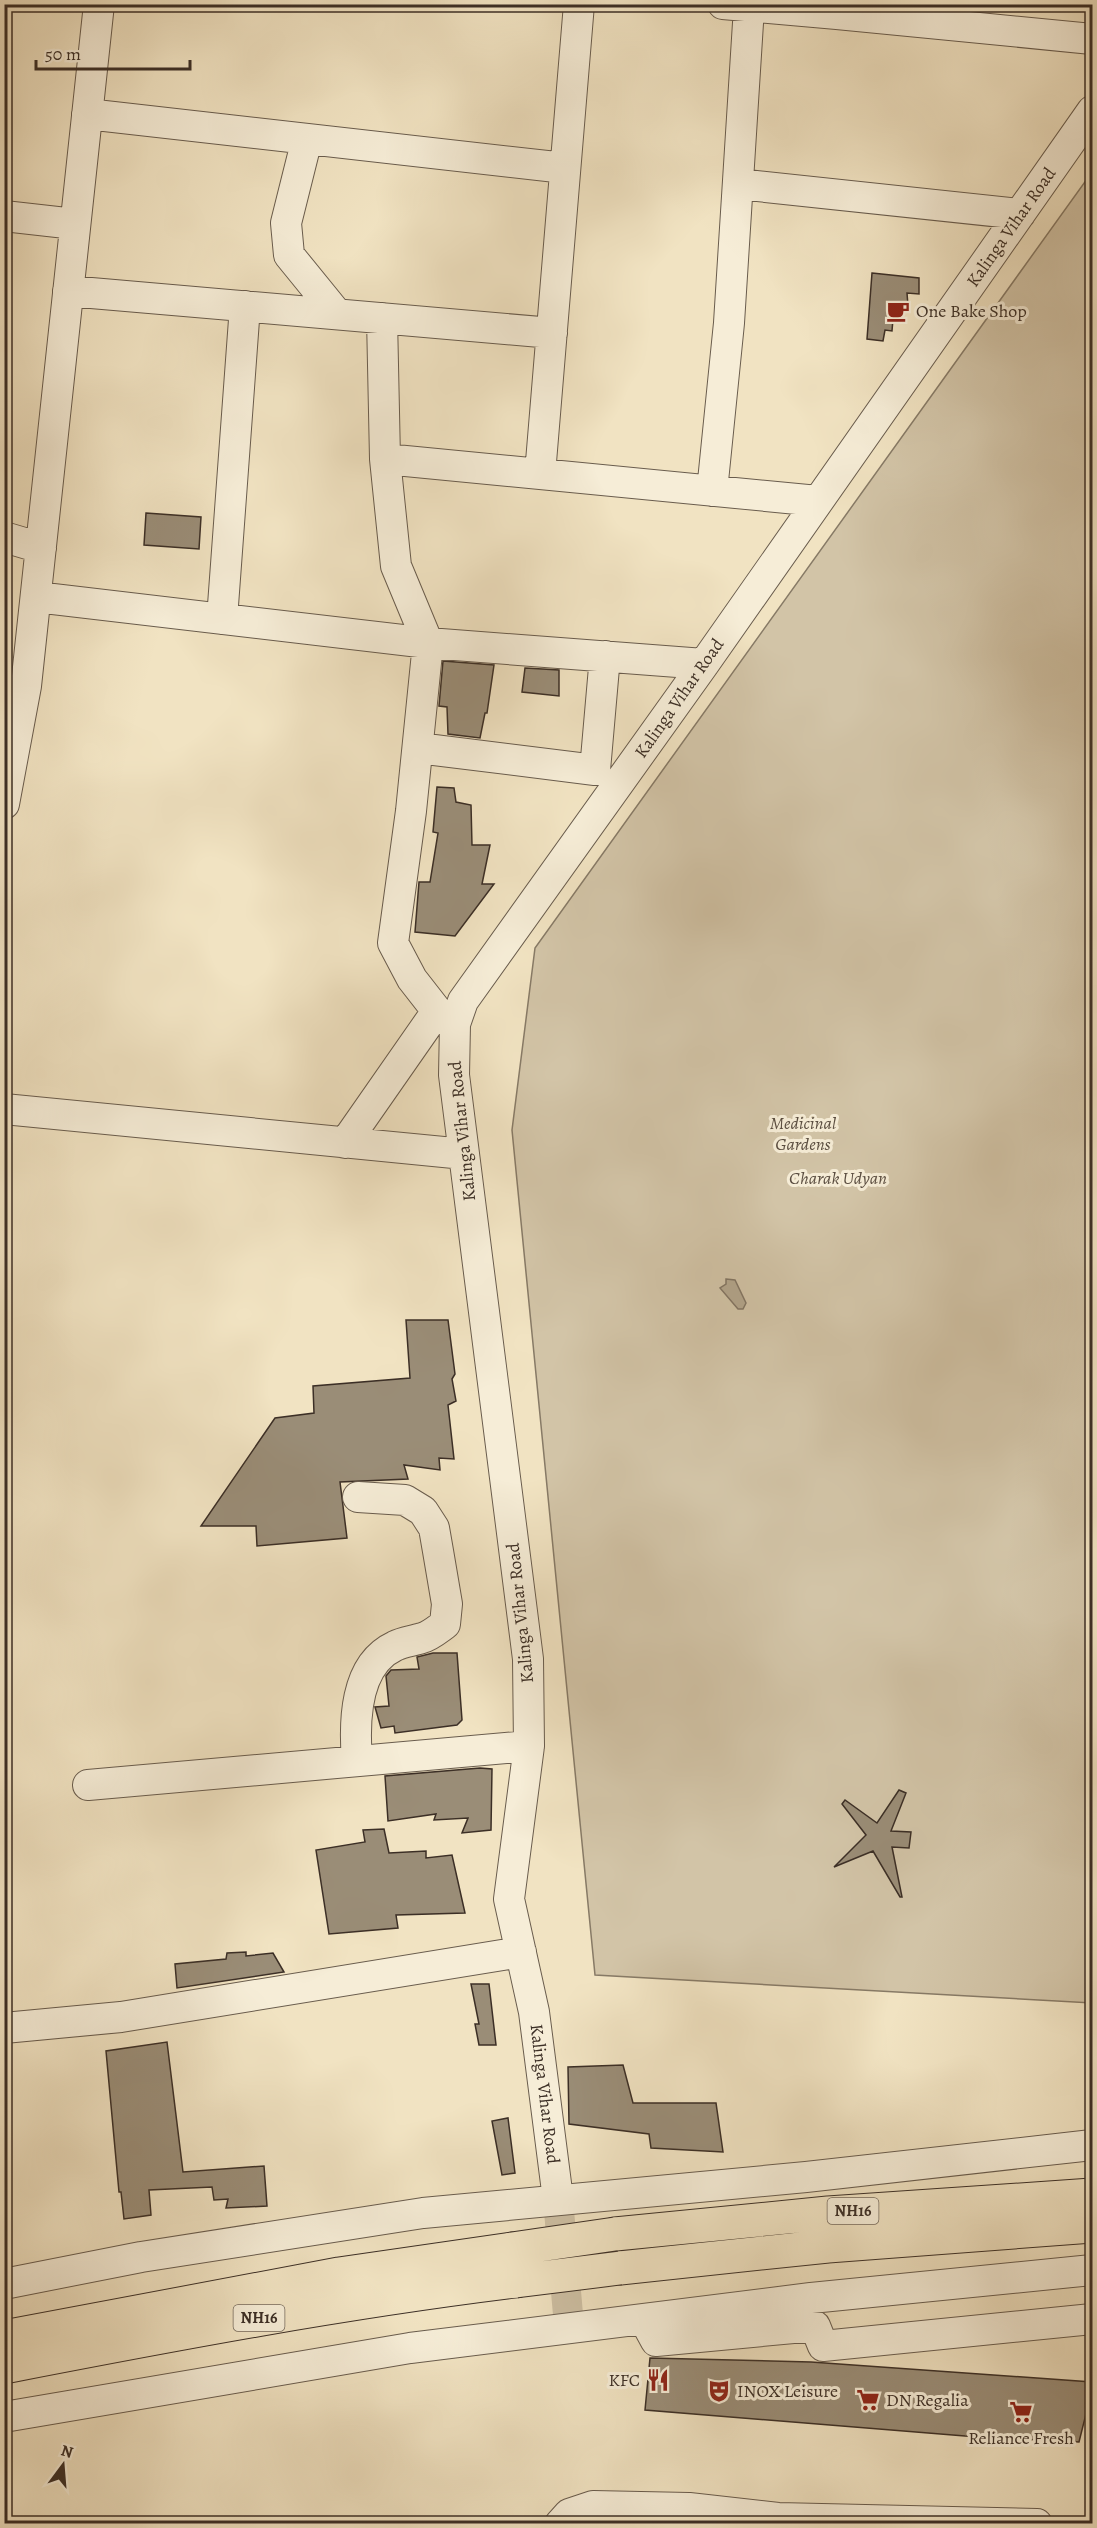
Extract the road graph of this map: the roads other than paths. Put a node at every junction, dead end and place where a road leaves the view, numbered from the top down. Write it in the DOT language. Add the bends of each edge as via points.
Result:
graph roads {
  1 [pos="99,4"];
  2 [pos="579,4"];
  3 [pos="736,6"];
  4 [pos="837,9"];
  5 [pos="1092,39"];
  6 [pos="1092,111"];
  7 [pos="87,114"];
  8 [pos="307,139"];
  9 [pos="566,168"];
  10 [pos="738,184"];
  11 [pos="1020,214"];
  12 [pos="4,216"];
  13 [pos="75,224"];
  14 [pos="68,291"];
  15 [pos="245,306"];
  16 [pos="337,314"];
  17 [pos="382,318"];
  18 [pos="552,333"];
  19 [pos="385,459"];
  20 [pos="540,474"];
  21 [pos="712,491"];
  22 [pos="818,501"];
  23 [pos="4,537"];
  24 [pos="41,548"];
  25 [pos="36,597"];
  26 [pos="222,619"];
  27 [pos="428,643"];
  28 [pos="605,656"];
  29 [pos="704,664"];
  30 [pos="15,683"];
  31 [pos="418,748"];
  32 [pos="4,804"];
  33 [pos="446,1018"];
  34 [pos="4,1109"];
  35 [pos="345,1143"];
  36 [pos="464,1154"];
  37 [pos="358,1497"];
  38 [pos="529,1746"];
  39 [pos="357,1761"];
  40 [pos="88,1785"];
  41 [pos="520,1952"];
  42 [pos="4,2028"];
  43 [pos="1092,2145"];
  44 [pos="1092,2195"];
  45 [pos="558,2199"];
  46 [pos="1092,2226"];
  47 [pos="514,2265"];
  48 [pos="1092,2270"];
  49 [pos="4,2284"];
  50 [pos="644,2319"];
  51 [pos="1092,2319"];
  52 [pos="4,2337"];
  53 [pos="4,2367"];
  54 [pos="4,2417"];
  55 [pos="560,2523"];
  56 [pos="1036,2523"];
  1 -- 7 [label="street"];
  2 -- 9 [label="street"];
  3 -- 4 [label="street"];
  3 -- 10 [label="street"];
  4 -- 5 [label="street"];
  6 -- 11 [label="street, Kalinga Vihar Road"];
  7 -- 8 [label="street"];
  7 -- 13 [label="street"];
  8 -- 9 [label="street"];
  8 -- 16 [label="street" via="286,223 289,255"];
  9 -- 18 [label="street"];
  10 -- 11 [label="street"];
  10 -- 21 [label="street"];
  11 -- 22 [label="street, Kalinga Vihar Road"];
  12 -- 13 [label="street"];
  13 -- 14 [label="street"];
  14 -- 15 [label="street"];
  14 -- 24 [label="street"];
  15 -- 16 [label="street"];
  15 -- 26 [label="street"];
  16 -- 17 [label="street"];
  17 -- 18 [label="street"];
  17 -- 19 [label="street"];
  18 -- 20 [label="street"];
  19 -- 20 [label="street"];
  19 -- 27 [label="street" via="396,566"];
  20 -- 21 [label="street"];
  21 -- 22 [label="street"];
  22 -- 29 [label="street, Kalinga Vihar Road"];
  23 -- 24 [label="street"];
  24 -- 25 [label="street"];
  25 -- 26 [label="street"];
  25 -- 30 [label="street"];
  26 -- 27 [label="street"];
  27 -- 28 [label="street"];
  27 -- 31 [label="street"];
  28 -- 29 [label="street"];
  28 -- 31 [label="street" via="595,770"];
  29 -- 33 [label="street, Kalinga Vihar Road" via="464,1001"];
  30 -- 32 [label="street"];
  31 -- 33 [label="street" via="393,943 412,980"];
  33 -- 35 [label="street"];
  33 -- 36 [label="street, Kalinga Vihar Road"];
  34 -- 35 [label="street"];
  35 -- 36 [label="street"];
  36 -- 38 [label="street, Kalinga Vihar Road" via="528,1659"];
  37 -- 39 [label="street" via="405,1500 423,1511 434,1528 447,1604 445,1624 424,1638 382,1653 368,1670 355,1733"];
  38 -- 39 [label="street"];
  38 -- 41 [label="street, Kalinga Vihar Road" via="509,1899"];
  39 -- 40 [label="street"];
  41 -- 42 [label="street" via="121,2018"];
  41 -- 45 [label="street, Kalinga Vihar Road" via="534,2012"];
  43 -- 45 [label="street" via="806,2177"];
  44 -- 47 [label="highway, NH16, bridge" via="828,2213 615,2234"];
  45 -- 49 [label="street" via="399,2217 141,2257"];
  46 -- 47 [label="highway, NH16, bridge" via="828,2246 620,2268"];
  47 -- 52 [label="highway, NH16" via="328,2276"];
  47 -- 53 [label="highway, NH16" via="408,2294 213,2326"];
  48 -- 50 [label="street"];
  50 -- 51 [label="street" via="656,2341 815,2326 823,2346"];
  50 -- 54 [label="street" via="353,2356"];
  55 -- 56 [label="street" via="569,2514 593,2506 689,2508 778,2518"];
}
